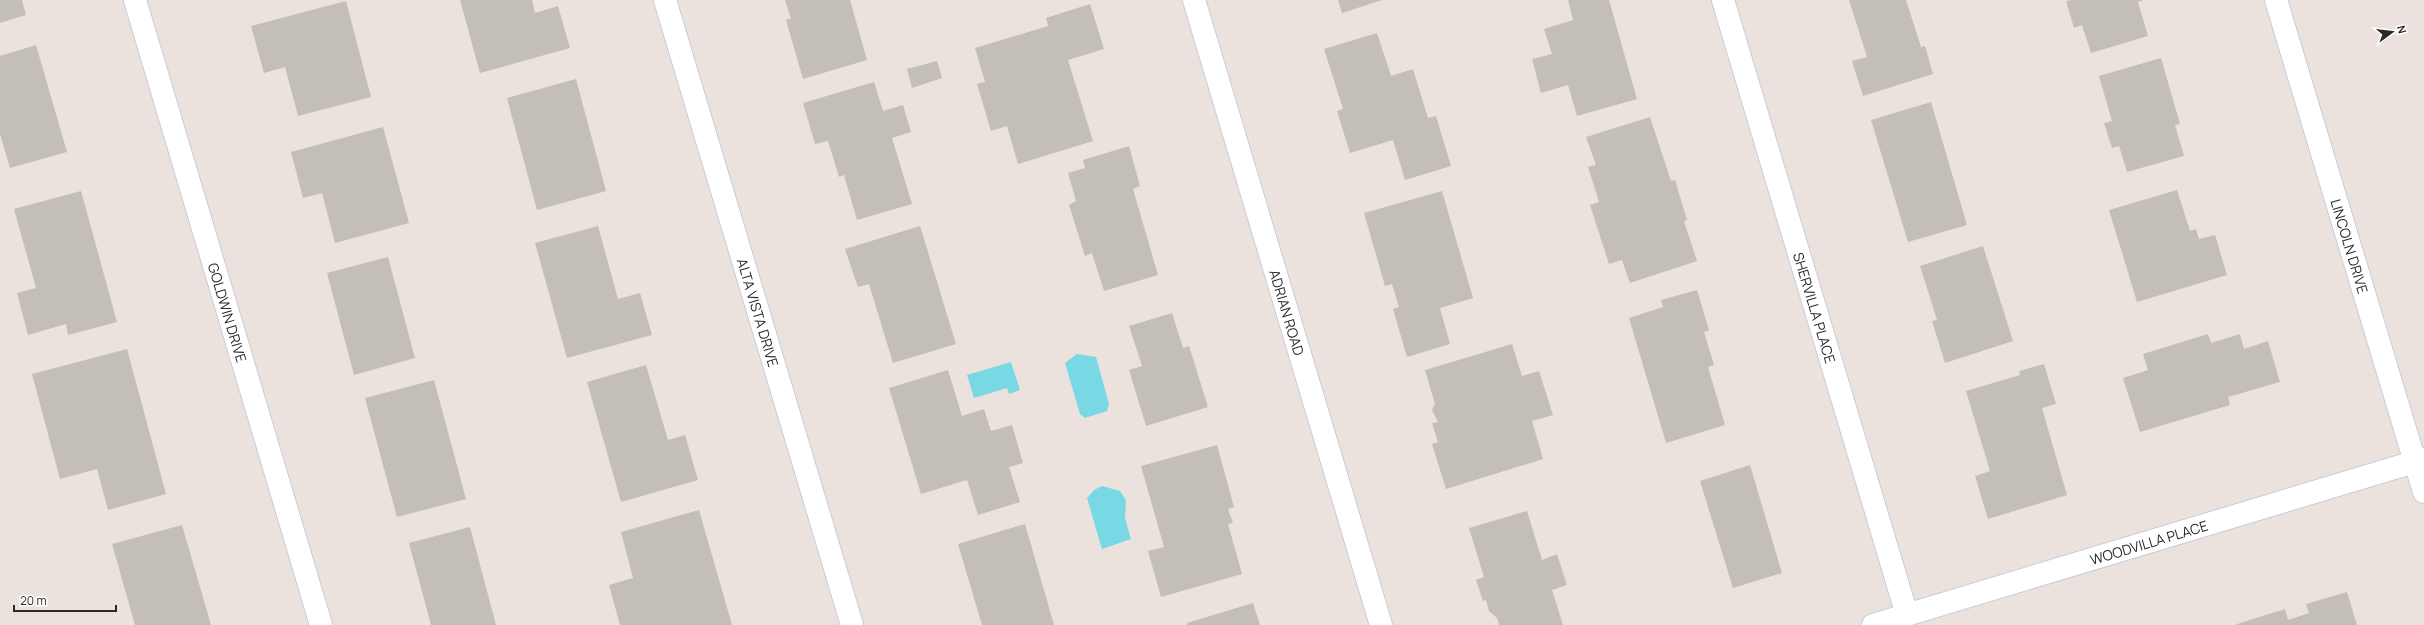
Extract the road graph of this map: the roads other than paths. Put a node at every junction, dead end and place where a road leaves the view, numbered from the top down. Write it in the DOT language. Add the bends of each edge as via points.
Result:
graph roads {
  1 [pos="135,0"];
  2 [pos="664,0"];
  3 [pos="1194,0"];
  4 [pos="1723,0"];
  5 [pos="2276,0"];
  6 [pos="2419,461"];
  7 [pos="2424,492"];
  8 [pos="1907,615"];
  9 [pos="321,625"];
  10 [pos="852,625"];
  11 [pos="1381,625"];
  12 [pos="1874,625"];
  1 -- 9 [label="street, GOLDWIN DRIVE"];
  2 -- 10 [label="street, ALTA VISTA DRIVE"];
  3 -- 11 [label="street, ADRIAN ROAD"];
  4 -- 8 [label="street, SHERVILLA PLACE"];
  5 -- 6 [label="street, LINCOLN DRIVE"];
  6 -- 7 [label="street, LINCOLN DRIVE"];
  6 -- 8 [label="street, WOODVILLA PLACE"];
  8 -- 12 [label="street, WOODVILLA PLACE"];
}
